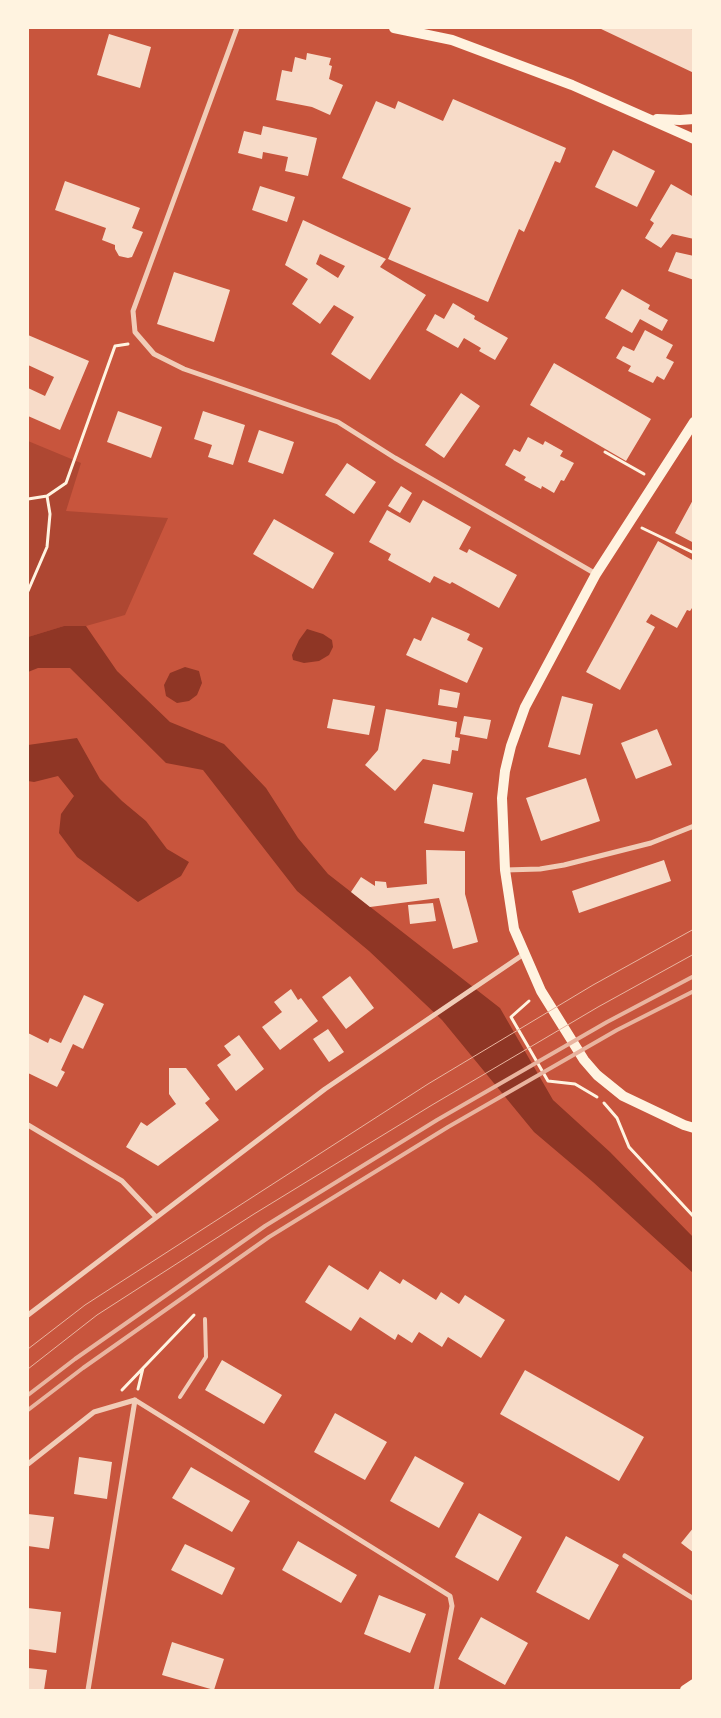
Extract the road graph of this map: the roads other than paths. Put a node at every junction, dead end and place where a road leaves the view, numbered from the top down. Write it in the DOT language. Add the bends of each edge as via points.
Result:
graph roads {
  1 [pos="237,28"];
  2 [pos="394,28"];
  3 [pos="649,119"];
  4 [pos="694,119"];
  5 [pos="679,131"];
  6 [pos="694,134"];
  7 [pos="694,138"];
  8 [pos="694,422"];
  9 [pos="596,574"];
  10 [pos="694,826"];
  11 [pos="505,870"];
  12 [pos="525,954"];
  13 [pos="28,1125"];
  14 [pos="694,1128"];
  15 [pos="156,1217"];
  16 [pos="28,1315"];
  17 [pos="205,1319"];
  18 [pos="180,1397"];
  19 [pos="135,1400"];
  20 [pos="28,1464"];
  21 [pos="625,1556"];
  22 [pos="694,1599"];
  23 [pos="694,1684"];
  24 [pos="88,1690"];
  25 [pos="436,1690"];
  26 [pos="685,1690"];
  1 -- 9 [label="street" via="133,311 135,332 154,354 184,370 338,422"];
  2 -- 3 [label="main road" via="452,40 572,85"];
  3 -- 4 [label="main road"];
  3 -- 5 [label="main road"];
  5 -- 6 [label="main road"];
  5 -- 7 [label="main road"];
  8 -- 9 [label="main road"];
  9 -- 11 [label="main road" via="525,708 512,746 502,798"];
  10 -- 11 [label="street" via="651,843 564,866"];
  11 -- 12 [label="main road" via="514,929"];
  12 -- 14 [label="main road" via="540,991 597,1075 623,1096"];
  12 -- 15 [label="street" via="325,1089"];
  13 -- 15 [label="street" via="122,1180"];
  15 -- 16 [label="street"];
  17 -- 18 [label="lane" via="206,1357"];
  19 -- 20 [label="street" via="94,1412"];
  19 -- 24 [label="street"];
  19 -- 25 [label="street" via="450,1596 452,1606"];
  21 -- 22 [label="street"];
  23 -- 26 [label="main road"];
}
